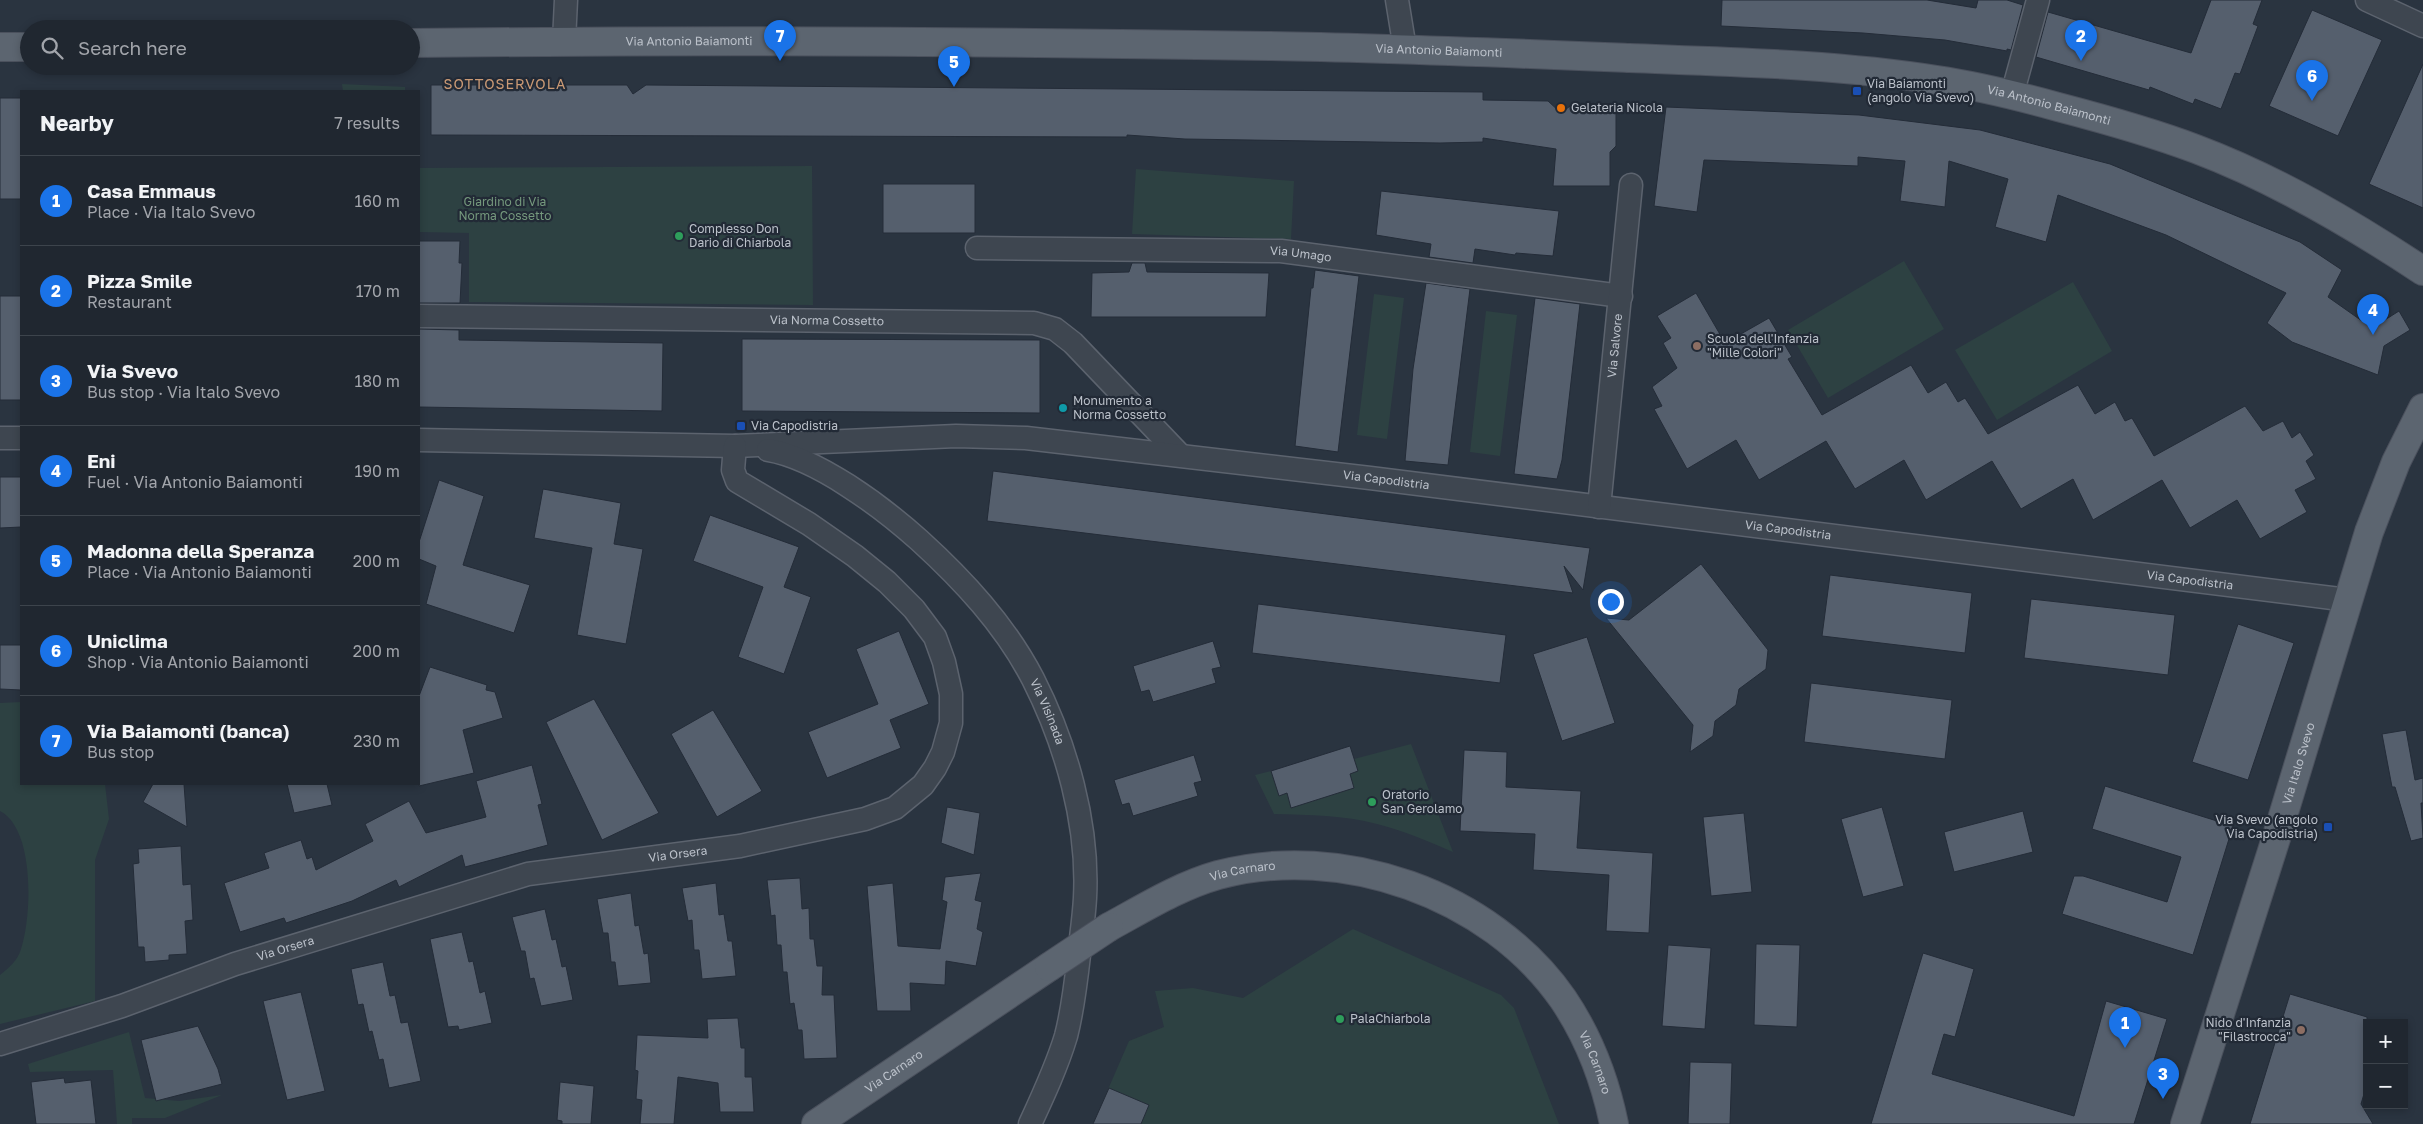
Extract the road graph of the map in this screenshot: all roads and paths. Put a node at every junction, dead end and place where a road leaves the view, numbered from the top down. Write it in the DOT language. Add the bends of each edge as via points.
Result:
graph roads {
  1 [pos="566,0"];
  2 [pos="1397,0"];
  3 [pos="2038,0"];
  4 [pos="2367,0"];
  5 [pos="2423,26"];
  6 [pos="564,41"];
  7 [pos="420,43"];
  8 [pos="0,47"];
  9 [pos="20,47"];
  10 [pos="1405,49"];
  11 [pos="2012,95"];
  12 [pos="1631,185"];
  13 [pos="977,248"];
  14 [pos="2423,271"];
  15 [pos="1621,296"];
  16 [pos="420,316"];
  17 [pos="2423,408"];
  18 [pos="0,438"];
  19 [pos="20,438"];
  20 [pos="420,440"];
  21 [pos="734,446"];
  22 [pos="1180,455"];
  23 [pos="1599,507"];
  24 [pos="2348,600"];
  25 [pos="0,1044"];
  26 [pos="816,1124"];
  27 [pos="1030,1124"];
  28 [pos="1614,1124"];
  29 [pos="2185,1124"];
  1 -- 6 [label="street"];
  2 -- 10 [label="street"];
  3 -- 11 [label="street"];
  4 -- 5 [label="street"];
  6 -- 7 [label="main road, Via Antonio Baiamonti"];
  6 -- 10 [label="main road, Via Antonio Baiamonti" via="1167,44"];
  8 -- 9 [label="main road"];
  10 -- 11 [label="main road, Via Antonio Baiamonti" via="1801,65 1942,80"];
  11 -- 14 [label="main road, Via Antonio Baiamonti" via="2196,148 2268,180 2374,238"];
  12 -- 15 [label="street, Via Salvore"];
  13 -- 15 [label="street, Via Umago" via="1281,251"];
  15 -- 23 [label="street, Via Salvore"];
  16 -- 22 [label="street, Via Norma Cossetto" via="1034,323 1055,329 1073,343"];
  17 -- 24 [label="main road, Via Italo Svevo" via="2396,462 2369,532"];
  18 -- 19 [label="street"];
  20 -- 21 [label="street, Via Capodistria"];
  21 -- 22 [label="street, Via Capodistria" via="956,436 1026,438"];
  21 -- 25 [label="street, Via Orsera" via="733,470 737,481 809,524 854,556 887,582 914,609 935,637 951,694 951,723 935,768 909,797 895,808 865,819 740,846 528,874 235,964 122,1006"];
  21 -- 27 [label="street, Via Visinada" via="772,451 808,463 855,490 898,522 943,562 985,607 1008,638 1036,687 1068,770 1080,820 1085,897 1074,1003 1065,1038"];
  22 -- 23 [label="street, Via Capodistria"];
  23 -- 24 [label="street, Via Capodistria"];
  24 -- 29 [label="main road, Via Italo Svevo"];
  26 -- 28 [label="main road, Via Carnaro, bridge" via="1109,927 1164,896 1217,876 1258,868 1332,868 1376,875 1418,888 1496,931 1532,963 1562,998 1585,1035 1601,1076"];
}
